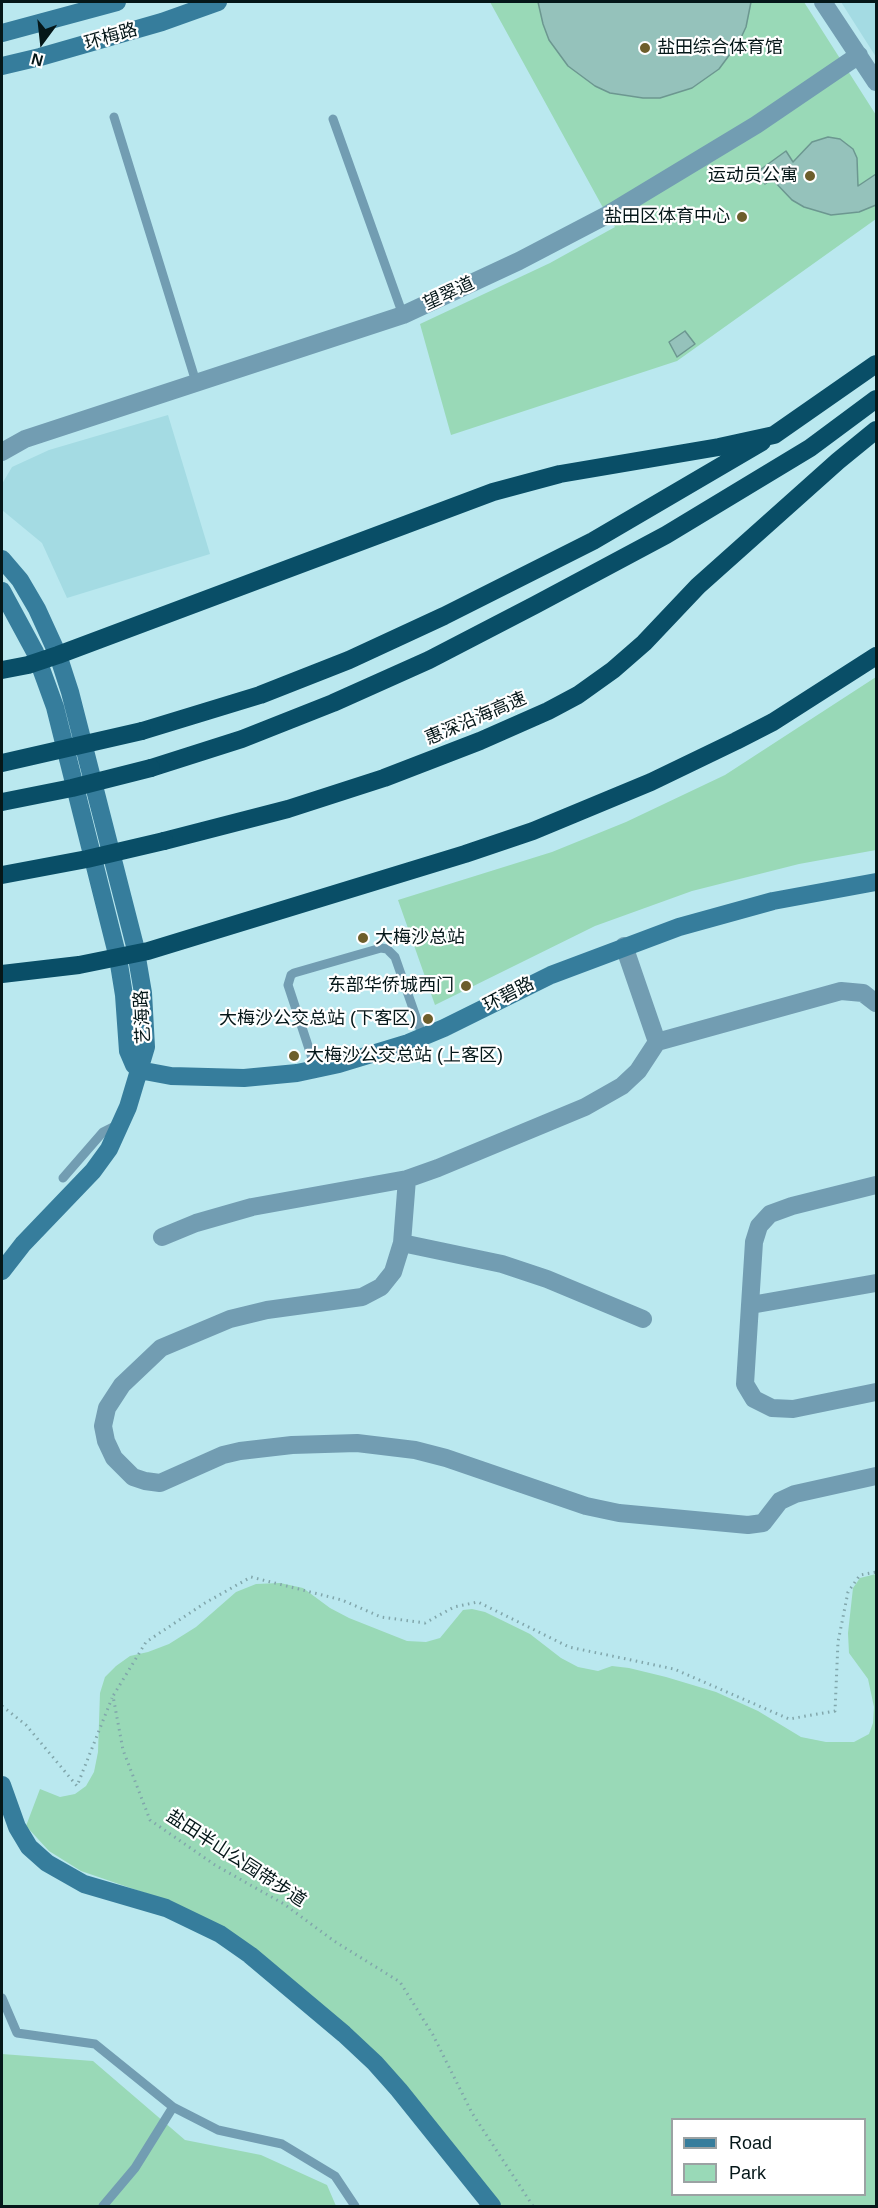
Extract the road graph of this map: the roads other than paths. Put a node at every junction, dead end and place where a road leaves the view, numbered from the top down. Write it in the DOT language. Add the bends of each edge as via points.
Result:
graph roads {
  1 [pos="117,2"];
  2 [pos="218,2"];
  3 [pos="823,2"];
  4 [pos="2,33"];
  5 [pos="859,56"];
  6 [pos="2,66"];
  7 [pos="876,82"];
  8 [pos="114,117"];
  9 [pos="333,119"];
  10 [pos="403,315"];
  11 [pos="876,364"];
  12 [pos="196,382"];
  13 [pos="876,399"];
  14 [pos="876,430"];
  15 [pos="774,435"];
  16 [pos="2,452"];
  17 [pos="2,559"];
  18 [pos="2,591"];
  19 [pos="58,655"];
  20 [pos="876,656"];
  21 [pos="39,662"];
  22 [pos="2,670"];
  23 [pos="2,763"];
  24 [pos="2,802"];
  25 [pos="2,875"];
  26 [pos="876,882"];
  27 [pos="624,946"];
  28 [pos="136,954"];
  29 [pos="118,958"];
  30 [pos="2,974"];
  31 [pos="876,1003"];
  32 [pos="423,1037"];
  33 [pos="657,1042"];
  34 [pos="139,1070"];
  35 [pos="316,1070"];
  36 [pos="122,1124"];
  37 [pos="63,1178"];
  38 [pos="407,1179"];
  39 [pos="876,1185"];
  40 [pos="162,1237"];
  41 [pos="402,1243"];
  42 [pos="2,1271"];
  43 [pos="876,1283"];
  44 [pos="751,1305"];
  45 [pos="643,1319"];
  46 [pos="876,1392"];
  47 [pos="876,1476"];
  48 [pos="2,1785"];
  49 [pos="2,1998"];
  50 [pos="172,2107"];
  51 [pos="103,2206"];
  52 [pos="355,2206"];
  53 [pos="492,2206"];
  1 -- 4 [label="street, 环梅路"];
  2 -- 6 [label="street, 环梅路" via="162,22"];
  3 -- 5 [label="street"];
  5 -- 7 [label="street"];
  5 -- 10 [label="street, 望翠道" via="756,125 607,215"];
  8 -- 12 [label="lane"];
  9 -- 10 [label="lane"];
  10 -- 12 [label="street, 望翠道"];
  11 -- 15 [label="highway"];
  12 -- 16 [label="street, 望翠道" via="25,439"];
  13 -- 24 [label="highway, bridge" via="740,492 656,540 450,649 333,703 242,739 150,768"];
  14 -- 25 [label="highway, 惠深沿海高速, bridge" via="698,586 613,670 548,711 384,778 288,809 87,859"];
  15 -- 19 [label="highway" via="560,474 492,492"];
  15 -- 23 [label="highway, bridge" via="593,540 349,660 272,691 142,731"];
  17 -- 19 [label="street, 艺海路" via="28,593"];
  18 -- 21 [label="street, 艺海路"];
  19 -- 21 [label="highway"];
  19 -- 28 [label="street, 艺海路"];
  20 -- 28 [label="highway" via="773,722 660,778 569,817 465,854"];
  21 -- 22 [label="highway"];
  21 -- 29 [label="street, 艺海路" via="55,707"];
  26 -- 27 [label="street, 环碧路" via="749,907"];
  27 -- 32 [label="street, 环碧路" via="551,975"];
  27 -- 33 [label="street"];
  28 -- 29 [label="highway"];
  28 -- 34 [label="street, 艺海路" via="146,1047"];
  29 -- 30 [label="highway"];
  29 -- 34 [label="street, 艺海路" via="128,1051"];
  31 -- 33 [label="street" via="863,993 841,991"];
  32 -- 35 [label="street, 环碧路"];
  32 -- 35 [label="lane" via="395,957 387,950 381,948 294,973 288,985"];
  33 -- 38 [label="street" via="638,1071 622,1086 585,1107"];
  34 -- 35 [label="street, 环碧路" via="171,1076 228,1078"];
  34 -- 36 [label="street"];
  36 -- 37 [label="lane" via="104,1132"];
  36 -- 42 [label="street" via="93,1171"];
  38 -- 40 [label="street" via="252,1207"];
  38 -- 41 [label="street"];
  39 -- 44 [label="street" via="770,1214 759,1226 754,1242"];
  41 -- 45 [label="street" via="502,1264"];
  41 -- 47 [label="street" via="393,1272 381,1287 362,1297 230,1319 161,1348 122,1385 107,1408 103,1426 114,1458 133,1477 160,1483 240,1450 292,1445 384,1445 446,1458 586,1506 619,1513 748,1525 763,1523 780,1501 795,1494"];
  43 -- 44 [label="street"];
  44 -- 46 [label="street" via="745,1384 754,1399 772,1408 793,1409"];
  48 -- 53 [label="street" via="17,1827 29,1847 47,1863 84,1884 166,1908 220,1934 344,2034 399,2090"];
  49 -- 50 [label="lane" via="17,2033 95,2044"];
  50 -- 51 [label="lane" via="135,2168"];
  50 -- 52 [label="lane" via="218,2130 282,2144 335,2176"];
}
